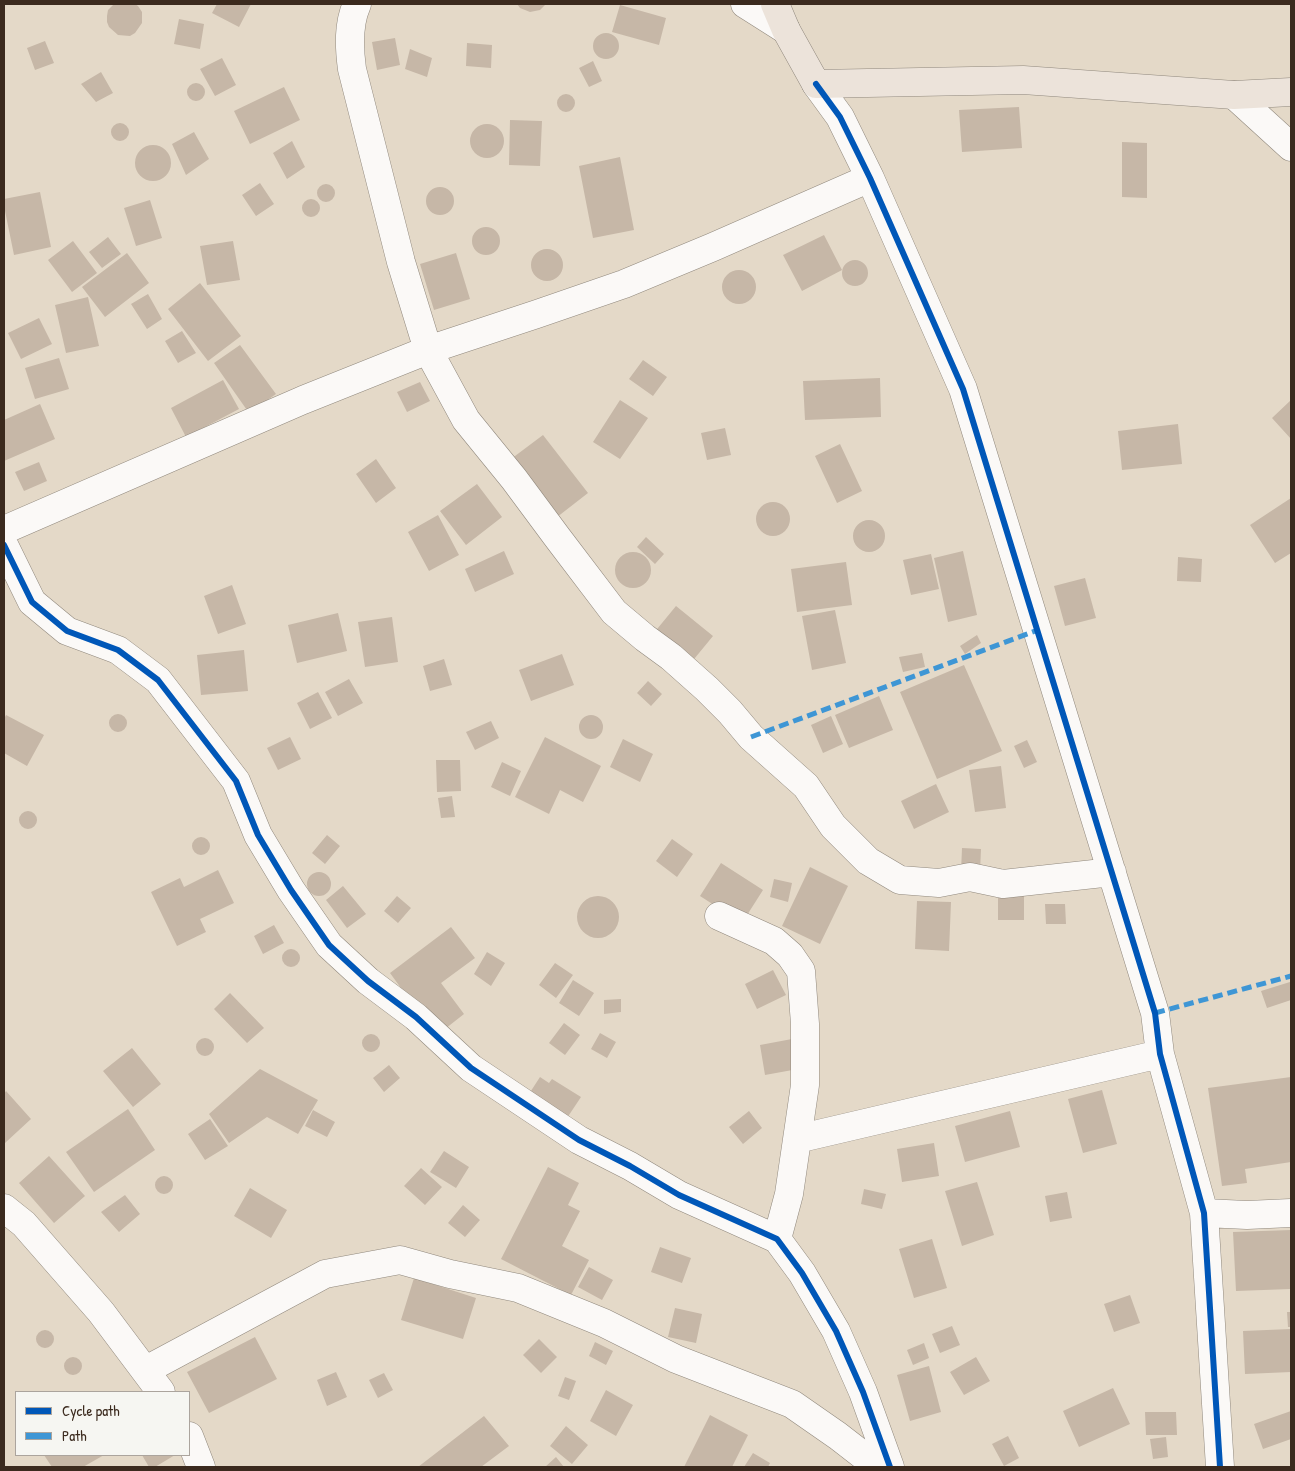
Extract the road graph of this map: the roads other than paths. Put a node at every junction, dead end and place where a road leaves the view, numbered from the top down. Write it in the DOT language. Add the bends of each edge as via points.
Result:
graph roads {
  1 [pos="357,4"];
  2 [pos="745,4"];
  3 [pos="775,4"];
  4 [pos="786,30"];
  5 [pos="816,84"];
  6 [pos="1291,92"];
  7 [pos="1234,95"];
  8 [pos="1291,147"];
  9 [pos="870,178"];
  10 [pos="428,350"];
  11 [pos="4,530"];
  12 [pos="4,545"];
  13 [pos="1112,872"];
  14 [pos="719,916"];
  15 [pos="1160,1054"];
  16 [pos="797,1139"];
  17 [pos="4,1208"];
  18 [pos="1204,1213"];
  19 [pos="1291,1213"];
  20 [pos="777,1238"];
  21 [pos="146,1370"];
  22 [pos="160,1391"];
  23 [pos="190,1438"];
  24 [pos="202,1467"];
  25 [pos="878,1467"];
  26 [pos="890,1467"];
  27 [pos="1220,1467"];
  1 -- 10 [label="street" via="349,46 352,69 401,262"];
  2 -- 4 [label="street"];
  3 -- 4 [label="main road"];
  4 -- 5 [label="main road"];
  5 -- 7 [label="main road" via="1023,80"];
  5 -- 9 [label="street" via="840,117"];
  6 -- 7 [label="main road"];
  7 -- 8 [label="street"];
  9 -- 10 [label="street" via="624,284"];
  9 -- 13 [label="street" via="963,389"];
  10 -- 11 [label="street" via="303,400"];
  10 -- 13 [label="street" via="466,420 614,612 678,664 806,786 833,826 868,861 900,880 939,883 970,876 1003,884"];
  12 -- 20 [label="street" via="32,602 67,630 118,650 158,680 236,781 258,835 290,890 329,945 368,981 416,1017 471,1068 579,1140 679,1195"];
  13 -- 15 [label="street" via="1156,1013"];
  14 -- 16 [label="street" via="774,941 790,954 801,971 805,1085"];
  15 -- 16 [label="street"];
  15 -- 18 [label="street"];
  16 -- 20 [label="street" via="789,1194"];
  17 -- 21 [label="street" via="24,1224 82,1290"];
  18 -- 19 [label="street"];
  18 -- 27 [label="street"];
  20 -- 26 [label="street" via="836,1331"];
  21 -- 22 [label="street"];
  21 -- 25 [label="street" via="325,1274 400,1260 518,1288 604,1323 676,1359 792,1404"];
  23 -- 24 [label="street"];
}
